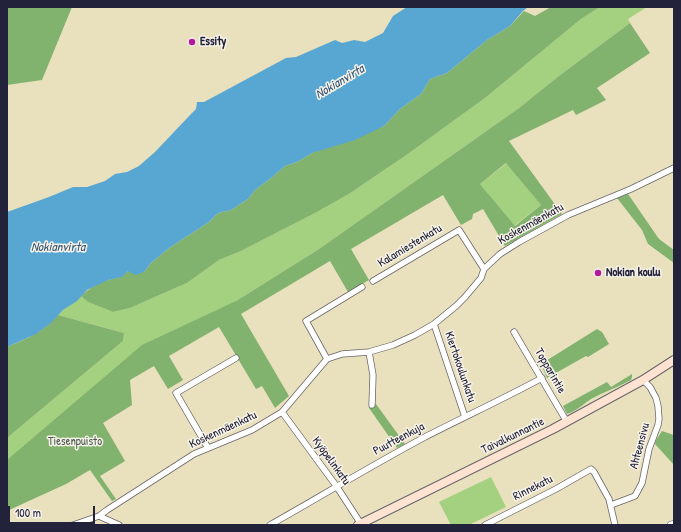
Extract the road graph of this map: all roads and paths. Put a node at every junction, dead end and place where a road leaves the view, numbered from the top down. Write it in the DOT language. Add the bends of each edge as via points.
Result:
graph roads {
  1 [pos="674,168"];
  2 [pos="484,269"];
  3 [pos="373,281"];
  4 [pos="362,287"];
  5 [pos="434,324"];
  6 [pos="514,332"];
  7 [pos="369,352"];
  8 [pos="236,358"];
  9 [pos="327,359"];
  10 [pos="674,360"];
  11 [pos="542,378"];
  12 [pos="643,380"];
  13 [pos="372,405"];
  14 [pos="282,412"];
  15 [pos="466,417"];
  16 [pos="567,422"];
  17 [pos="208,448"];
  18 [pos="337,487"];
  19 [pos="611,505"];
  20 [pos="99,516"];
  21 [pos="359,524"];
  22 [pos="73,525"];
  23 [pos="119,525"];
  24 [pos="270,525"];
  25 [pos="485,525"];
  26 [pos="615,525"];
  1 -- 2 [label="street, Koskenmäenkatu" via="568,215 506,250"];
  2 -- 3 [label="street, Kalamiestenkatu" via="459,230"];
  2 -- 5 [label="street, Koskenmäenkatu" via="465,297"];
  4 -- 9 [label="street" via="306,321"];
  5 -- 7 [label="street, Koskenmäenkatu" via="392,345"];
  5 -- 15 [label="street, Kiertokoulunkatu"];
  6 -- 11 [label="street, Topparintie"];
  7 -- 9 [label="street, Koskenmäenkatu" via="342,354"];
  7 -- 13 [label="street" via="373,375"];
  8 -- 17 [label="street" via="176,393"];
  9 -- 14 [label="street, Koskenmäenkatu"];
  10 -- 12 [label="main road, Taivalkunnantie"];
  11 -- 15 [label="street, Puutteenkuja"];
  11 -- 16 [label="street, Topparintie"];
  12 -- 16 [label="main road, Taivalkunnantie"];
  12 -- 19 [label="street, Ahteensivu" via="656,398 658,425 649,449 642,483 634,496"];
  14 -- 17 [label="street, Koskenmäenkatu" via="252,430"];
  14 -- 18 [label="street, Kyöpelinkatu"];
  15 -- 18 [label="street, Puutteenkuja"];
  16 -- 21 [label="main road, Taivalkunnantie"];
  17 -- 20 [label="street, Koskenmäenkatu" via="194,454"];
  18 -- 21 [label="street, Kyöpelinkatu"];
  18 -- 24 [label="street, Puutteenkuja"];
  19 -- 25 [label="street, Rinnekatu" via="591,469"];
  19 -- 26 [label="street"];
  20 -- 22 [label="street, Koskenmäenkatu"];
  20 -- 23 [label="street"];
}
